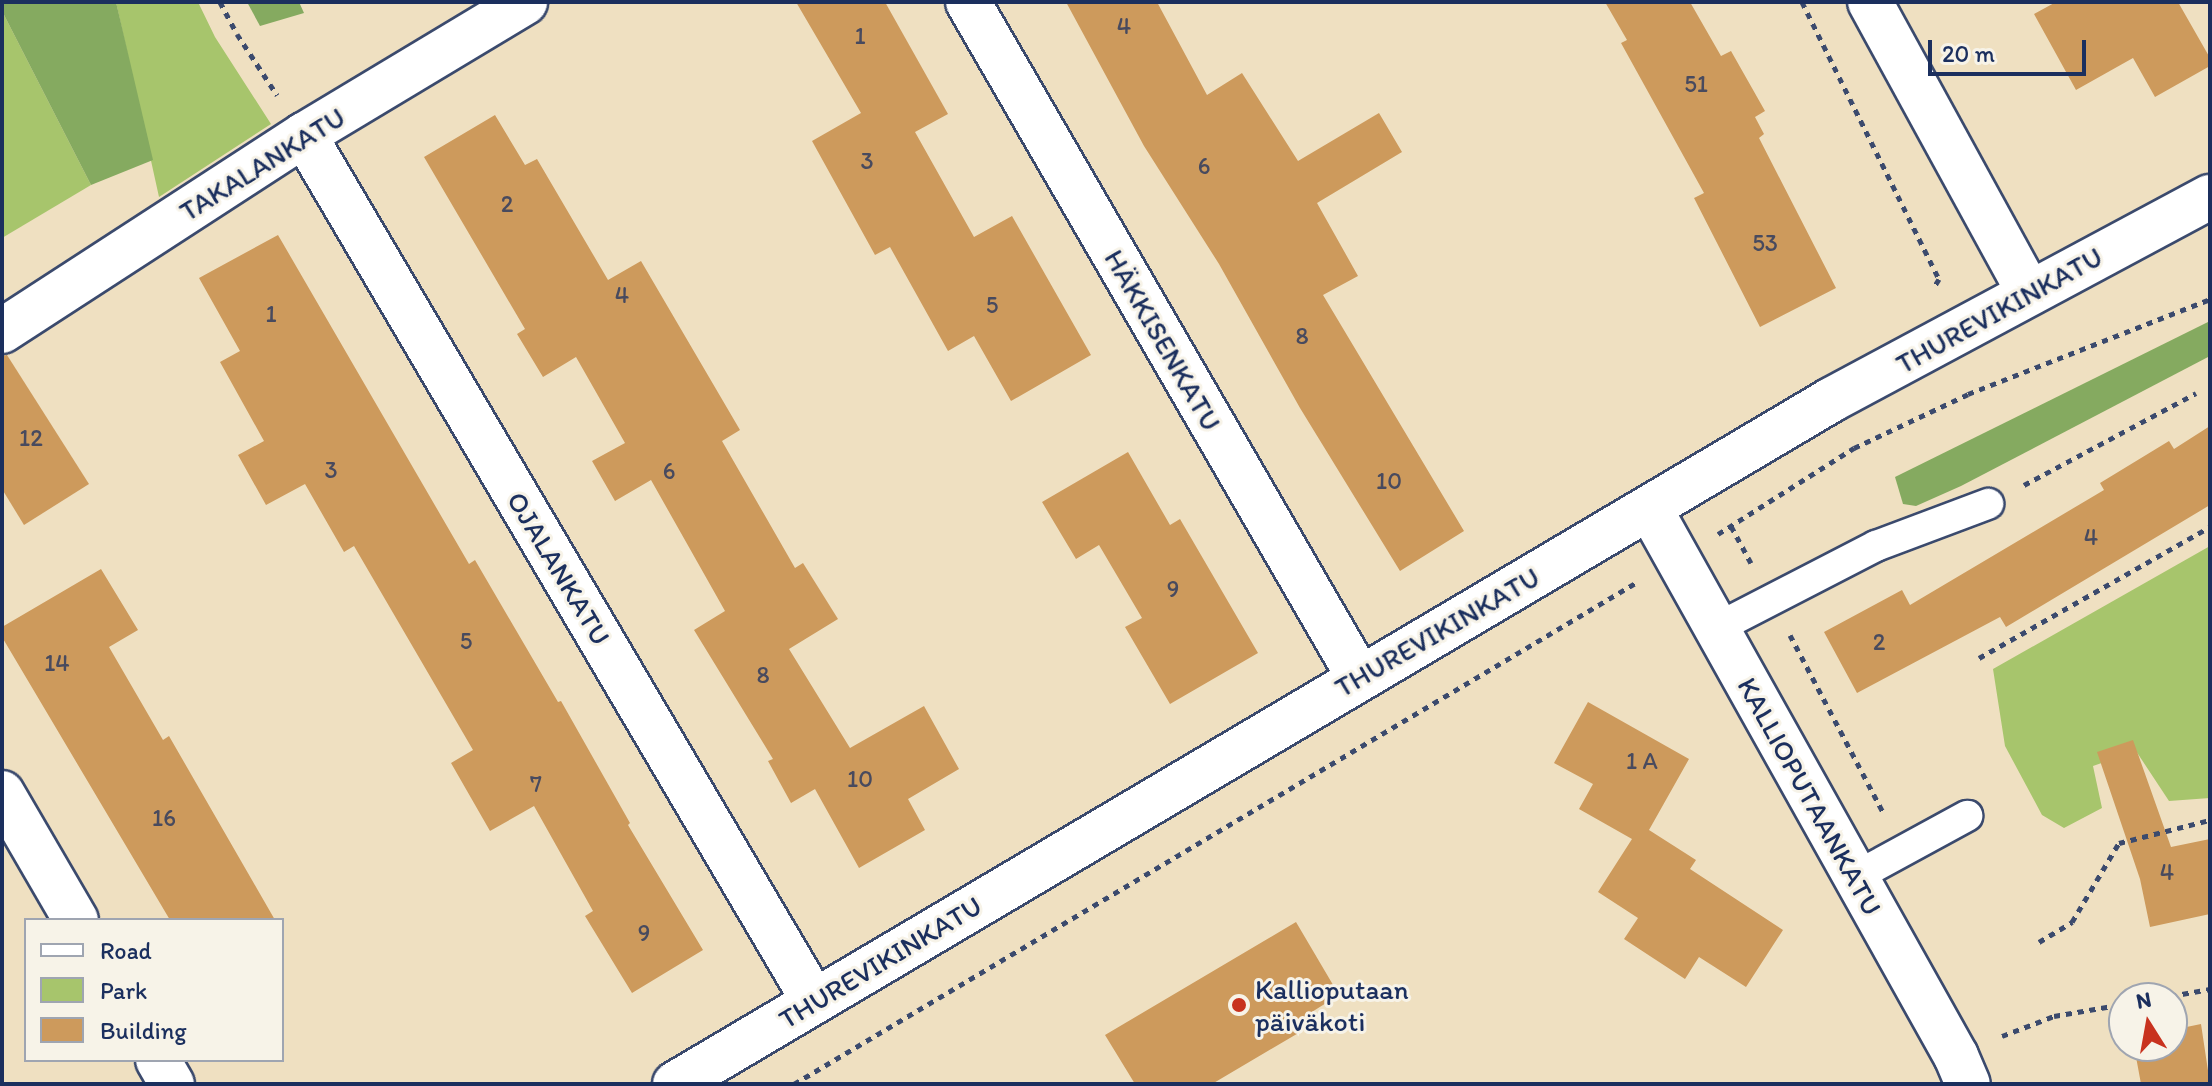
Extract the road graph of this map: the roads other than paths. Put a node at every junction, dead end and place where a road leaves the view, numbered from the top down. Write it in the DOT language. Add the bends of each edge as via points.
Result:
graph roads {
  1 [pos="525,2"];
  2 [pos="968,2"];
  3 [pos="1870,2"];
  4 [pos="304,135"];
  5 [pos="2210,197"];
  6 [pos="2029,292"];
  7 [pos="2,331"];
  8 [pos="1988,504"];
  9 [pos="1650,509"];
  10 [pos="1715,629"];
  11 [pos="1359,677"];
  12 [pos="2,793"];
  13 [pos="1967,816"];
  14 [pos="1855,877"];
  15 [pos="75,918"];
  16 [pos="814,1001"];
  17 [pos="159,1062"];
  18 [pos="1962,1070"];
  19 [pos="172,1084"];
  20 [pos="675,1084"];
  1 -- 4 [label="street, TAKALANKATU"];
  2 -- 11 [label="street, HÄKKISENKATU"];
  3 -- 6 [label="street"];
  4 -- 7 [label="street, TAKALANKATU"];
  4 -- 16 [label="street, OJALANKATU"];
  5 -- 6 [label="street, THUREVIKINKATU"];
  6 -- 9 [label="street, THUREVIKINKATU" via="1831,400"];
  8 -- 10 [label="lane" via="1876,546"];
  9 -- 10 [label="street, KALLIOPUTAANKATU"];
  9 -- 11 [label="street, THUREVIKINKATU"];
  10 -- 14 [label="street, KALLIOPUTAANKATU"];
  11 -- 16 [label="street, THUREVIKINKATU"];
  12 -- 15 [label="street"];
  13 -- 14 [label="lane"];
  14 -- 18 [label="street, KALLIOPUTAANKATU"];
  16 -- 20 [label="street, THUREVIKINKATU"];
  17 -- 19 [label="street"];
}
